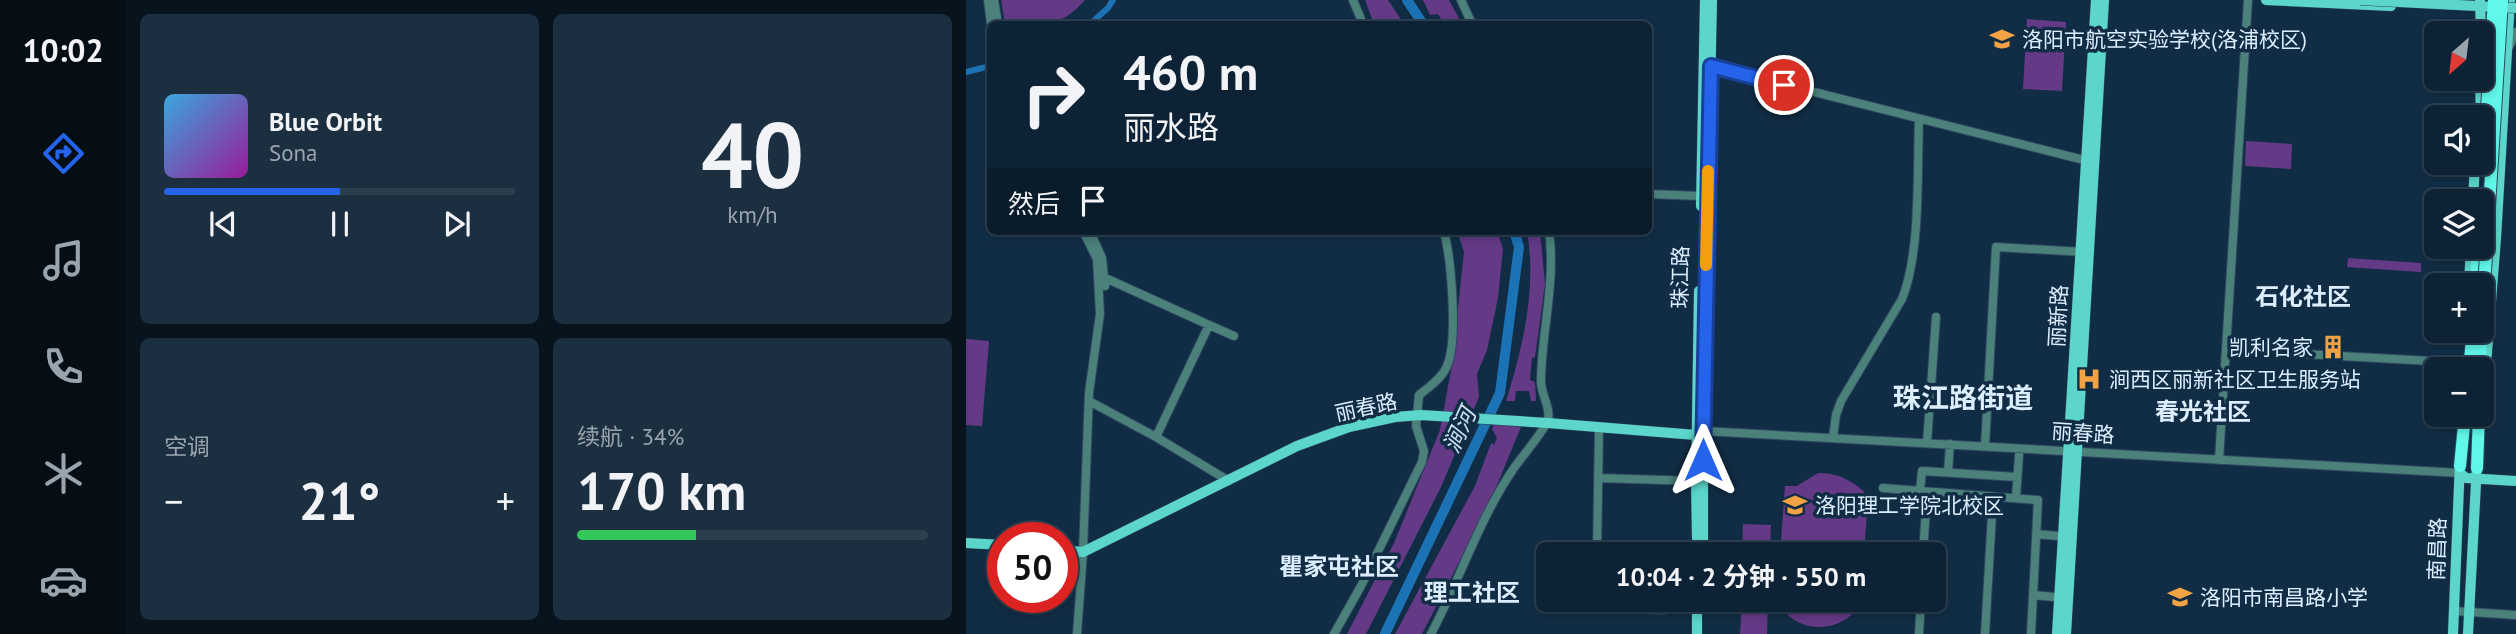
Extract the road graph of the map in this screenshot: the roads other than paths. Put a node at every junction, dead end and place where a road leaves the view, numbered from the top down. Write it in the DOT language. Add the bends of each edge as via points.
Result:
graph roads {
  1 [pos="988,0"];
  2 [pos="994,0"];
  3 [pos="1353,0"];
  4 [pos="1461,0"];
  5 [pos="1705,0"];
  6 [pos="1713,0"];
  7 [pos="2096,0"];
  8 [pos="2104,0"];
  9 [pos="2248,0"];
  10 [pos="2266,0"];
  11 [pos="2353,0"];
  12 [pos="2387,0"];
  13 [pos="2494,0"];
  14 [pos="2482,3"];
  15 [pos="2511,6"];
  16 [pos="991,21"];
  17 [pos="998,21"];
  18 [pos="1362,21"];
  19 [pos="1471,21"];
  20 [pos="2481,21"];
  21 [pos="2516,32"];
  22 [pos="2506,56"];
  23 [pos="1707,65"];
  24 [pos="2487,105"];
  25 [pos="1919,119"];
  26 [pos="2494,132"];
  27 [pos="2501,138"];
  28 [pos="2090,162"];
  29 [pos="1652,194"];
  30 [pos="1701,196"];
  31 [pos="1085,235"];
  32 [pos="1092,235"];
  33 [pos="1445,235"];
  34 [pos="1549,235"];
  35 [pos="2085,252"];
  36 [pos="2480,273"];
  37 [pos="1102,276"];
  38 [pos="1936,317"];
  39 [pos="1209,325"];
  40 [pos="1234,336"];
  41 [pos="2285,353"];
  42 [pos="2486,357"];
  43 [pos="2424,361"];
  44 [pos="1092,403"];
  45 [pos="1419,413"];
  46 [pos="1547,420"];
  47 [pos="1599,427"];
  48 [pos="2463,427"];
  49 [pos="2480,427"];
  50 [pos="1699,432"];
  51 [pos="1156,436"];
  52 [pos="1833,437"];
  53 [pos="1927,443"];
  54 [pos="1950,444"];
  55 [pos="1985,446"];
  56 [pos="2073,451"];
  57 [pos="2019,456"];
  58 [pos="2219,460"];
  59 [pos="2460,470"];
  60 [pos="1948,472"];
  61 [pos="2477,473"];
  62 [pos="2516,474"];
  63 [pos="2017,477"];
  64 [pos="1598,478"];
  65 [pos="1226,480"];
  66 [pos="1696,481"];
  67 [pos="2516,481"];
  68 [pos="1883,488"];
  69 [pos="1923,491"];
  70 [pos="1993,496"];
  71 [pos="2016,498"];
  72 [pos="2036,534"];
  73 [pos="966,537"];
  74 [pos="2068,537"];
  75 [pos="987,539"];
  76 [pos="966,542"];
  77 [pos="1597,542"];
  78 [pos="1697,542"];
  79 [pos="1703,542"];
  80 [pos="1923,542"];
  81 [pos="987,544"];
  82 [pos="1078,547"];
  83 [pos="1086,548"];
  84 [pos="1078,549"];
  85 [pos="2033,595"];
  86 [pos="2064,597"];
  87 [pos="2454,611"];
  88 [pos="1697,612"];
  89 [pos="1703,612"];
  90 [pos="1920,612"];
  91 [pos="2469,612"];
  92 [pos="2516,615"];
  93 [pos="1077,634"];
  94 [pos="1083,634"];
  95 [pos="1334,634"];
  96 [pos="1431,634"];
  97 [pos="1697,634"];
  98 [pos="1703,634"];
  99 [pos="1919,634"];
  100 [pos="1984,634"];
  101 [pos="2031,634"];
  102 [pos="2057,634"];
  103 [pos="2066,634"];
  104 [pos="2453,634"];
  105 [pos="2468,634"];
  1 -- 16 [label="street"];
  2 -- 17 [label="street"];
  3 -- 18 [label="street"];
  4 -- 19 [label="street"];
  5 -- 23 [label="main road, 珠江路"];
  6 -- 23 [label="main road, 珠江路"];
  7 -- 28 [label="main road, 丽新路"];
  8 -- 28 [label="main road, 丽新路"];
  9 -- 58 [label="street"];
  10 -- 14 [label="main road"];
  11 -- 15 [label="main road, bridge"];
  12 -- 14 [label="main road"];
  13 -- 24 [label="highway, bridge"];
  14 -- 15 [label="main road"];
  14 -- 20 [label="main road, bridge"];
  15 -- 22 [label="main road, 南昌路"];
  15 -- 36 [label="highway, bridge"];
  21 -- 22 [label="street"];
  22 -- 27 [label="main road, 南昌路"];
  23 -- 25 [label="street"];
  23 -- 30 [label="main road, 珠江路"];
  23 -- 50 [label="main road, 珠江路"];
  25 -- 28 [label="street"];
  25 -- 52 [label="street" via="1908,283 1841,401"];
  26 -- 27 [label="main road"];
  27 -- 42 [label="main road, 南昌路"];
  28 -- 35 [label="main road, 丽新路"];
  29 -- 30 [label="street"];
  30 -- 50 [label="main road, 珠江路"];
  31 -- 37 [label="street"];
  32 -- 37 [label="street" via="1102,257"];
  33 -- 45 [label="street" via="1453,316 1449,356 1442,375 1419,396"];
  34 -- 46 [label="street" via="1550,284 1541,379"];
  35 -- 55 [label="street" via="1996,247"];
  35 -- 56 [label="main road, 丽新路"];
  37 -- 39 [label="street"];
  37 -- 44 [label="street"];
  38 -- 53 [label="street"];
  39 -- 40 [label="street"];
  39 -- 51 [label="street"];
  41 -- 43 [label="street"];
  44 -- 51 [label="street"];
  44 -- 83 [label="street"];
  45 -- 46 [label="main road, 丽春路"];
  45 -- 65 [label="main road, 丽春路" via="1349,427"];
  45 -- 95 [label="street" via="1416,426 1424,452 1422,462"];
  46 -- 47 [label="main road, 丽春路"];
  46 -- 50 [label="main road, 丽春路"];
  46 -- 96 [label="street" via="1492,505"];
  47 -- 50 [label="main road, 丽春路"];
  47 -- 64 [label="street"];
  48 -- 59 [label="highway, 南昌路"];
  49 -- 61 [label="highway, 南昌路"];
  50 -- 52 [label="street, 丽春路"];
  50 -- 66 [label="main road, 珠江路"];
  50 -- 79 [label="main road, 珠江路"];
  51 -- 65 [label="street"];
  52 -- 53 [label="street, 丽春路"];
  53 -- 54 [label="street, 丽春路"];
  54 -- 55 [label="street, 丽春路"];
  54 -- 60 [label="street"];
  55 -- 56 [label="street, 丽春路"];
  56 -- 58 [label="street, 丽春路"];
  56 -- 74 [label="main road, 丽新路"];
  57 -- 63 [label="street"];
  58 -- 59 [label="street, 丽春路"];
  59 -- 61 [label="main road" via="2466,478"];
  59 -- 87 [label="main road, 南昌路"];
  60 -- 63 [label="street"];
  60 -- 69 [label="street" via="1922,471"];
  61 -- 62 [label="main road"];
  61 -- 67 [label="main road"];
  61 -- 91 [label="main road, 南昌路"];
  63 -- 71 [label="street"];
  64 -- 66 [label="street"];
  64 -- 77 [label="street"];
  65 -- 83 [label="main road, 丽春路"];
  66 -- 78 [label="main road, 珠江路"];
  68 -- 69 [label="street"];
  69 -- 70 [label="street"];
  69 -- 80 [label="street"];
  70 -- 71 [label="street"];
  70 -- 100 [label="street"];
  71 -- 72 [label="street" via="2038,500"];
  72 -- 74 [label="street"];
  72 -- 85 [label="street"];
  73 -- 75 [label="main road"];
  74 -- 86 [label="main road, 丽新路"];
  76 -- 81 [label="main road"];
  82 -- 83 [label="main road"];
  83 -- 84 [label="main road"];
  83 -- 93 [label="street"];
  83 -- 94 [label="street"];
  85 -- 86 [label="street"];
  85 -- 101 [label="street"];
  86 -- 102 [label="main road, 丽新路"];
  86 -- 103 [label="main road, 丽新路"];
  87 -- 91 [label="street"];
  87 -- 104 [label="main road, 南昌路"];
  88 -- 97 [label="main road"];
  89 -- 98 [label="main road"];
  90 -- 99 [label="street"];
  91 -- 92 [label="street"];
  91 -- 105 [label="main road, 南昌路"];
}
